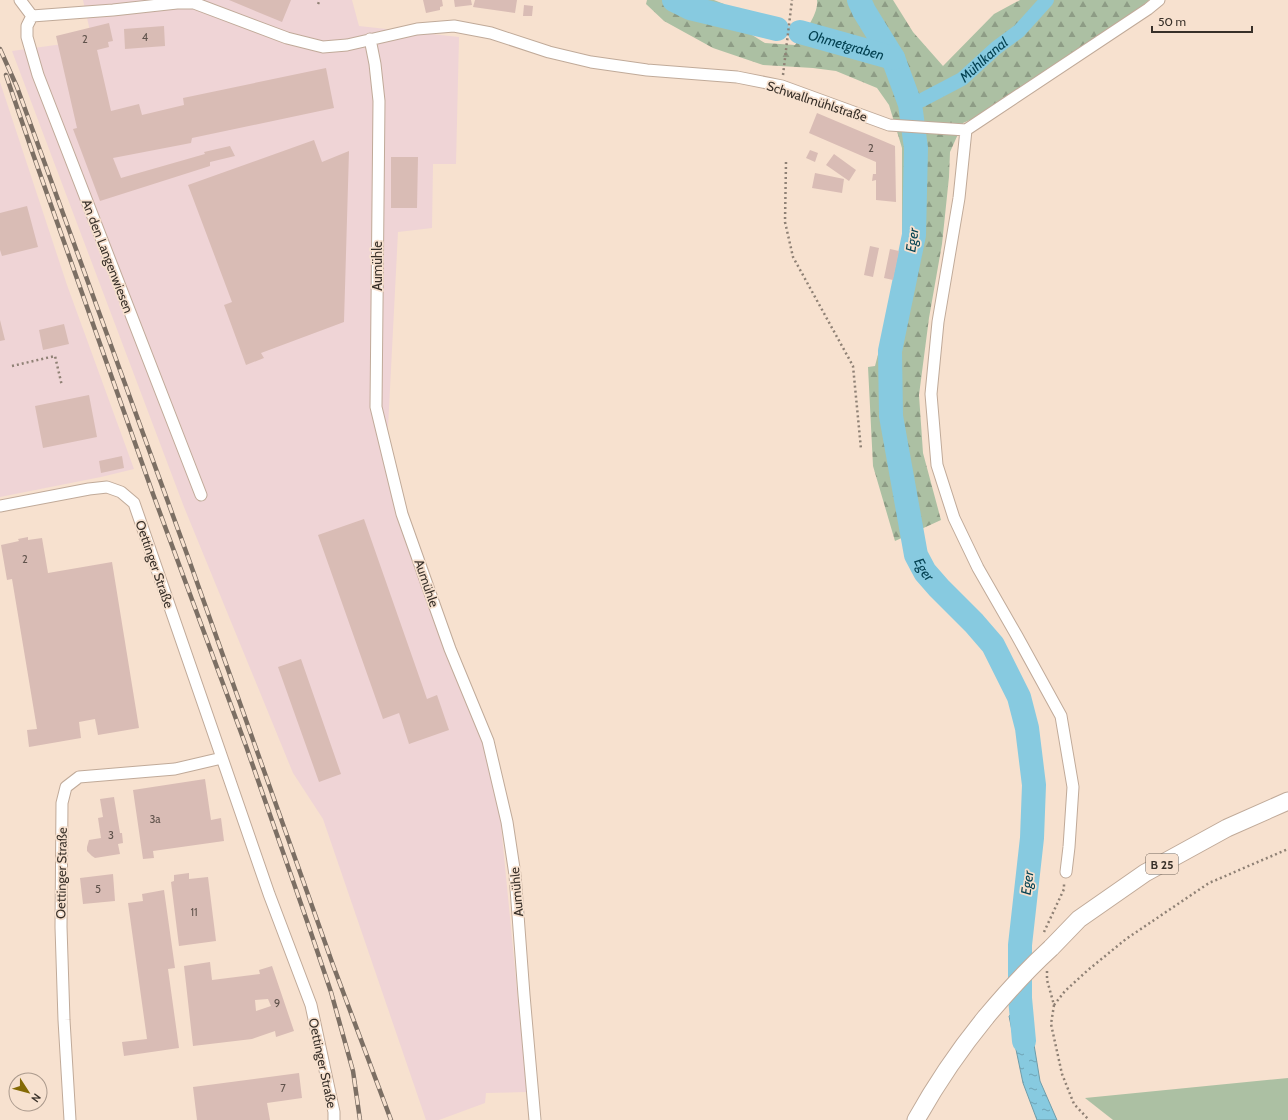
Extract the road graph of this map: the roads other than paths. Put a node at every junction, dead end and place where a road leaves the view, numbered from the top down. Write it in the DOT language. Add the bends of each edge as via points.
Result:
graph roads {
  1 [pos="20,0"];
  2 [pos="1159,0"];
  3 [pos="32,16"];
  4 [pos="370,39"];
  5 [pos="966,130"];
  6 [pos="201,495"];
  7 [pos="0,506"];
  8 [pos="222,758"];
  9 [pos="1288,801"];
  10 [pos="1066,872"];
  11 [pos="70,1120"];
  12 [pos="334,1120"];
  13 [pos="535,1120"];
  14 [pos="916,1120"];
  1 -- 3 [label="street"];
  2 -- 5 [label="street"];
  3 -- 4 [label="street, Schwallmühlstraße" via="194,3 287,38 323,47 347,45"];
  3 -- 6 [label="street, An den Langenwiesen" via="27,26 27,37 38,75"];
  4 -- 5 [label="street, Schwallmühlstraße" via="417,29 454,26 491,33 549,52 591,62 647,70 737,77 782,86 889,125"];
  4 -- 13 [label="street, Aumühle" via="379,101 376,407 402,514 450,649 488,741 504,808 515,875"];
  5 -- 10 [label="street" via="959,198 938,322 931,394 937,465 954,518 978,568 1061,716 1073,787"];
  7 -- 8 [label="street, Oettinger Straße" via="107,487 121,492 134,504"];
  8 -- 11 [label="street, Oettinger Straße" via="175,769 79,777 66,787 62,803 61,927"];
  8 -- 12 [label="street, Oettinger Straße" via="311,1005"];
  9 -- 14 [label="main road, B 25, bridge" via="1227,828 1145,873 1079,919 1006,993 962,1046"];
}
